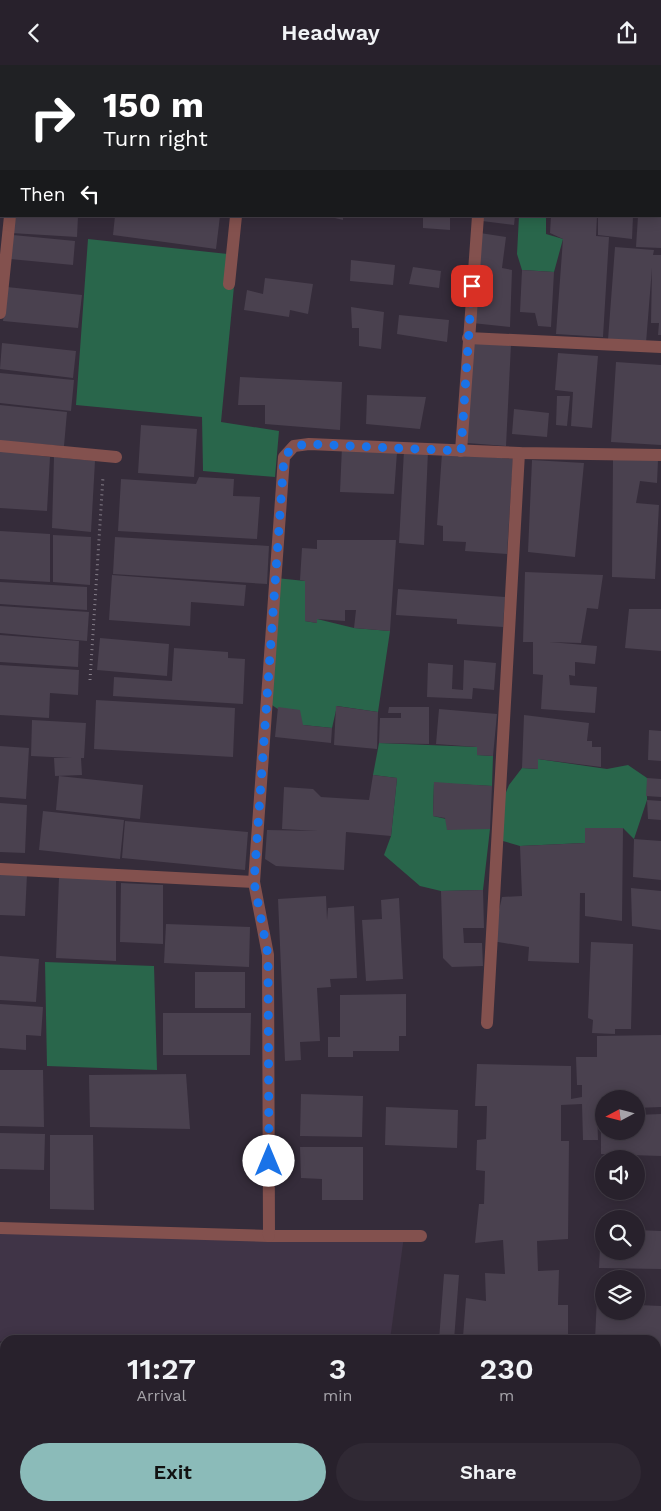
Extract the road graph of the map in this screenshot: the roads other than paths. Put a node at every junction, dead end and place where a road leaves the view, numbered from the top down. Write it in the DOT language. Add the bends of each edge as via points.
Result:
graph roads {
  1 [pos="10,217"];
  2 [pos="236,217"];
  3 [pos="478,217"];
  4 [pos="230,284"];
  5 [pos="0,313"];
  6 [pos="468,338"];
  7 [pos="661,347"];
  8 [pos="0,447"];
  9 [pos="461,451"];
  10 [pos="519,453"];
  11 [pos="661,455"];
  12 [pos="110,456"];
  13 [pos="0,869"];
  14 [pos="254,882"];
  15 [pos="487,1023"];
  16 [pos="0,1229"];
  17 [pos="269,1236"];
  18 [pos="421,1236"];
  1 -- 5 [label="street"];
  2 -- 4 [label="street"];
  3 -- 6 [label="street"];
  6 -- 7 [label="street"];
  6 -- 9 [label="street"];
  8 -- 12 [label="street"];
  9 -- 10 [label="street"];
  9 -- 14 [label="street" via="309,444 294,446 284,457"];
  10 -- 11 [label="street"];
  10 -- 15 [label="street"];
  13 -- 14 [label="street"];
  14 -- 17 [label="street" via="268,955"];
  16 -- 17 [label="street"];
  17 -- 18 [label="street"];
}
